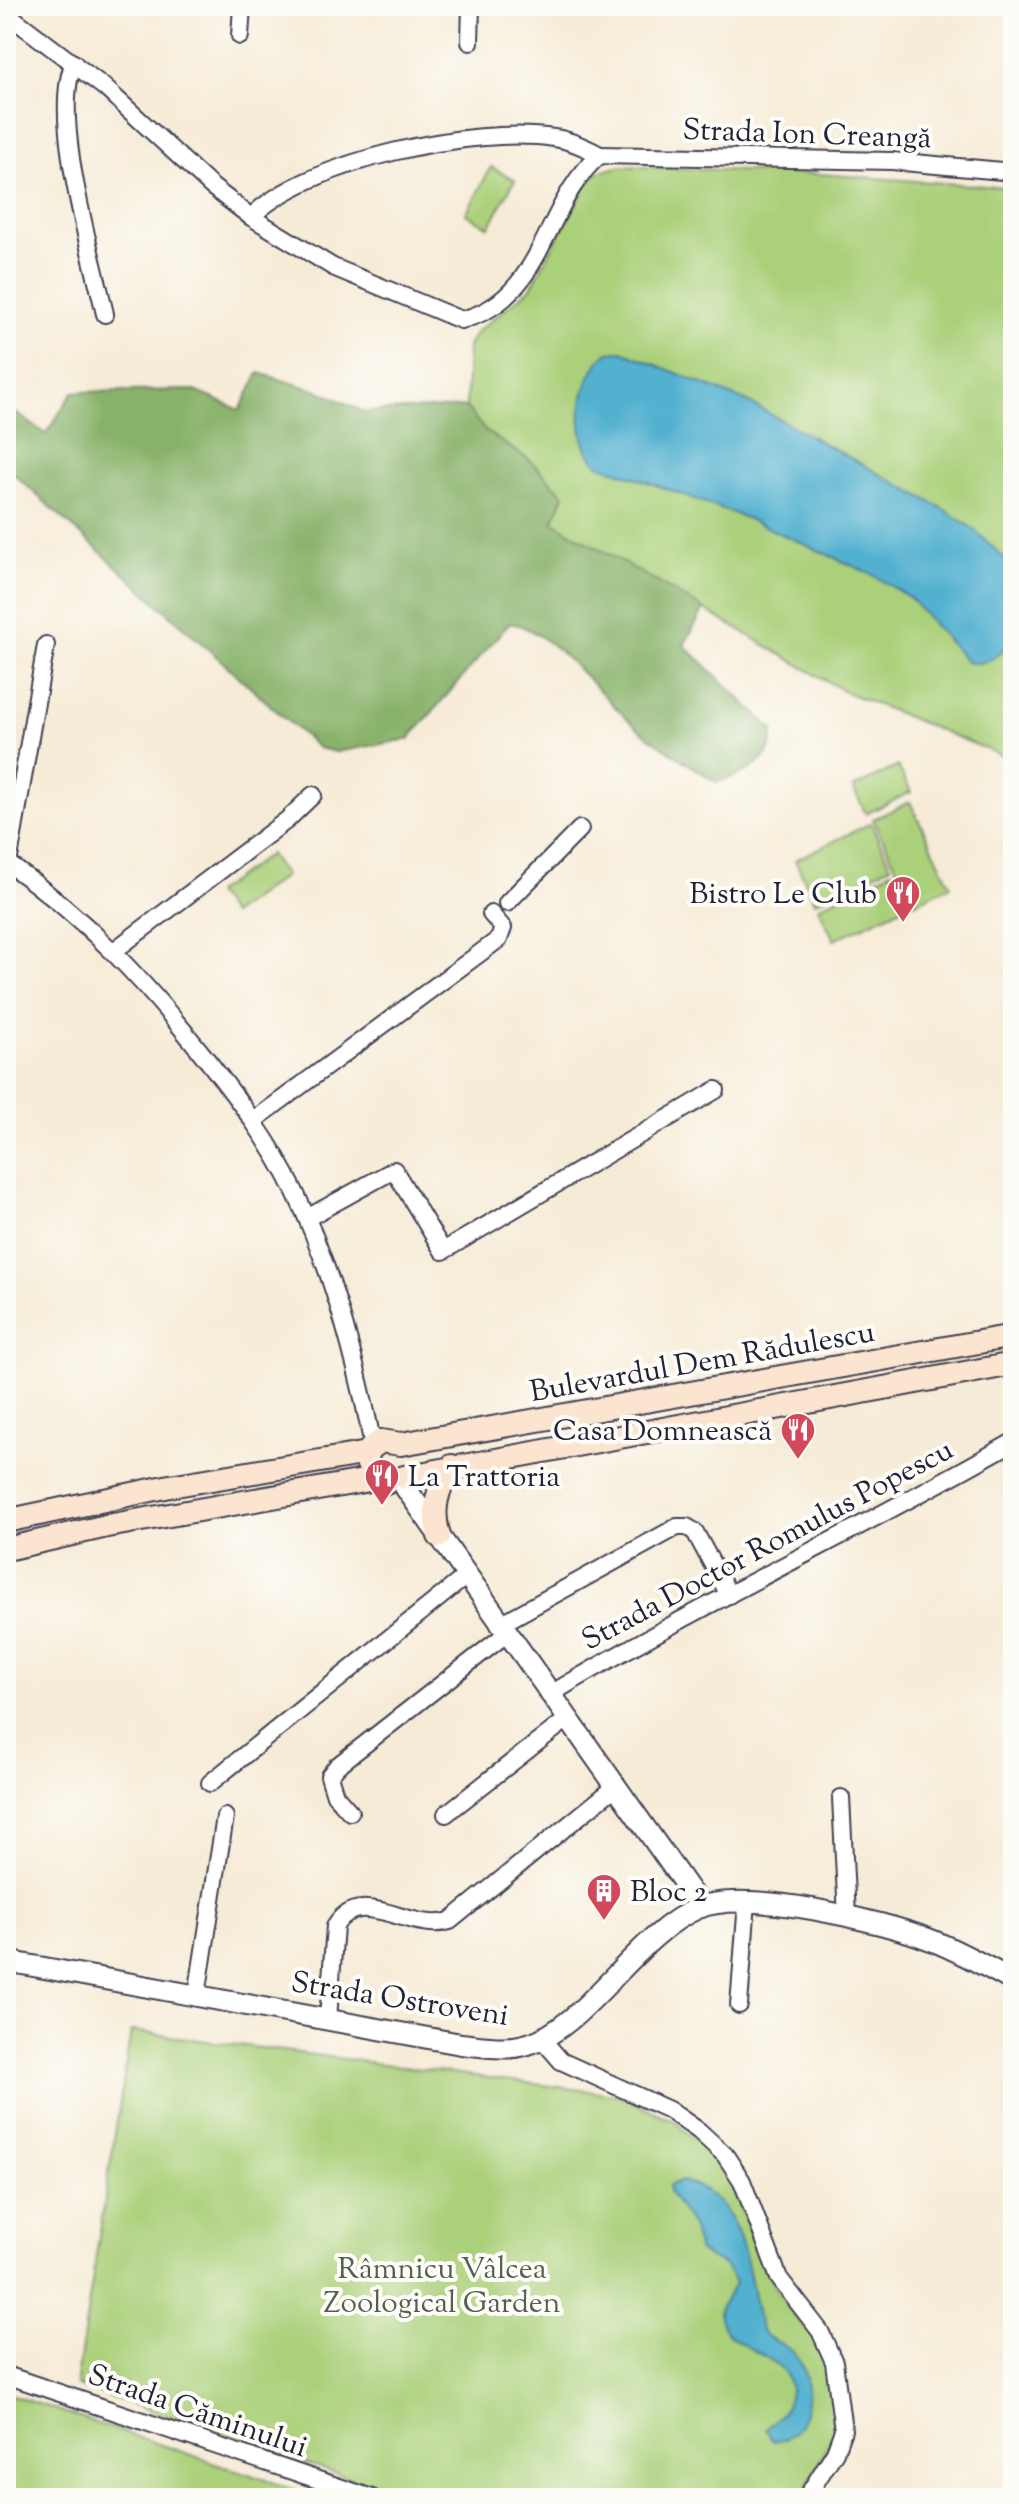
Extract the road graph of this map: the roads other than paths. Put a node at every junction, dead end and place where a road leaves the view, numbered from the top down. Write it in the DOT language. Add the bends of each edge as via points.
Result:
graph roads {
  1 [pos="242,6"];
  2 [pos="471,6"];
  3 [pos="6,13"];
  4 [pos="240,36"];
  5 [pos="470,42"];
  6 [pos="74,63"];
  7 [pos="600,155"];
  8 [pos="1013,172"];
  9 [pos="251,217"];
  10 [pos="105,314"];
  11 [pos="46,645"];
  12 [pos="313,795"];
  13 [pos="580,829"];
  14 [pos="7,863"];
  15 [pos="507,903"];
  16 [pos="491,914"];
  17 [pos="115,950"];
  18 [pos="716,1090"];
  19 [pos="253,1121"];
  20 [pos="307,1218"];
  21 [pos="1013,1336"];
  22 [pos="1013,1364"];
  23 [pos="1013,1442"];
  24 [pos="383,1446"];
  25 [pos="452,1466"];
  26 [pos="402,1478"];
  27 [pos="375,1479"];
  28 [pos="6,1521"];
  29 [pos="439,1536"];
  30 [pos="6,1549"];
  31 [pos="466,1576"];
  32 [pos="729,1595"];
  33 [pos="503,1630"];
  34 [pos="549,1695"];
  35 [pos="566,1720"];
  36 [pos="210,1783"];
  37 [pos="614,1788"];
  38 [pos="841,1798"];
  39 [pos="350,1812"];
  40 [pos="446,1814"];
  41 [pos="225,1817"];
  42 [pos="747,1902"];
  43 [pos="701,1907"];
  44 [pos="847,1917"];
  45 [pos="6,1961"];
  46 [pos="1013,1981"];
  47 [pos="197,1995"];
  48 [pos="739,2005"];
  49 [pos="328,2019"];
  50 [pos="542,2039"];
  51 [pos="6,2375"];
  52 [pos="372,2498"];
  53 [pos="806,2498"];
  1 -- 4 [label="street"];
  2 -- 5 [label="street"];
  3 -- 6 [label="street"];
  6 -- 9 [label="street"];
  6 -- 10 [label="street" via="67,78 68,136"];
  7 -- 8 [label="street, Strada Ion Creangă" via="892,161"];
  7 -- 9 [label="street, Strada Ion Creangă" via="553,137 414,147 284,192"];
  7 -- 9 [label="street" via="578,177 528,272 497,303 461,320 333,267"];
  11 -- 14 [label="street"];
  12 -- 17 [label="street"];
  13 -- 15 [label="street"];
  14 -- 17 [label="street"];
  16 -- 19 [label="street" via="503,928 499,939"];
  17 -- 19 [label="street"];
  18 -- 20 [label="street" via="443,1251 394,1170"];
  19 -- 20 [label="street"];
  20 -- 24 [label="street" via="332,1285 366,1408"];
  21 -- 24 [label="main road, Bulevardul Dem Rădulescu"];
  22 -- 25 [label="main road, Bulevardul Dem Rădulescu"];
  23 -- 32 [label="street, Strada Doctor Romulus Popescu" via="907,1504"];
  24 -- 26 [label="main road" via="409,1456"];
  24 -- 27 [label="main road" via="367,1467"];
  24 -- 28 [label="main road, Bulevardul Dem Rădulescu"];
  25 -- 26 [label="main road, Bulevardul Dem Rădulescu"];
  25 -- 29 [label="main road" via="436,1502"];
  26 -- 27 [label="main road, Bulevardul Dem Rădulescu" via="387,1483"];
  26 -- 29 [label="street"];
  27 -- 30 [label="main road, Bulevardul Dem Rădulescu"];
  29 -- 31 [label="street"];
  31 -- 33 [label="street"];
  31 -- 36 [label="street"];
  32 -- 33 [label="street" via="695,1532 677,1527"];
  32 -- 34 [label="street, Strada Doctor Romulus Popescu"];
  33 -- 34 [label="street"];
  33 -- 39 [label="street" via="337,1766 329,1776 330,1785"];
  34 -- 35 [label="street"];
  35 -- 37 [label="street"];
  35 -- 40 [label="street"];
  37 -- 43 [label="street"];
  37 -- 49 [label="street" via="450,1921 425,1924 360,1907 342,1914 335,1926"];
  38 -- 44 [label="street"];
  41 -- 47 [label="street"];
  42 -- 43 [label="street, Strada Ostroveni"];
  42 -- 44 [label="street, Strada Ostroveni"];
  42 -- 48 [label="street"];
  43 -- 50 [label="street, Strada Ostroveni" via="663,1930"];
  44 -- 46 [label="street, Strada Ostroveni" via="933,1941"];
  45 -- 47 [label="street, Strada Ostroveni"];
  47 -- 49 [label="street, Strada Ostroveni"];
  49 -- 50 [label="street, Strada Ostroveni" via="485,2047"];
  50 -- 53 [label="street" via="561,2061 669,2110 699,2131 725,2155 742,2181 779,2278 828,2345 841,2394 841,2441"];
  51 -- 52 [label="street, Strada Căminului"];
}
